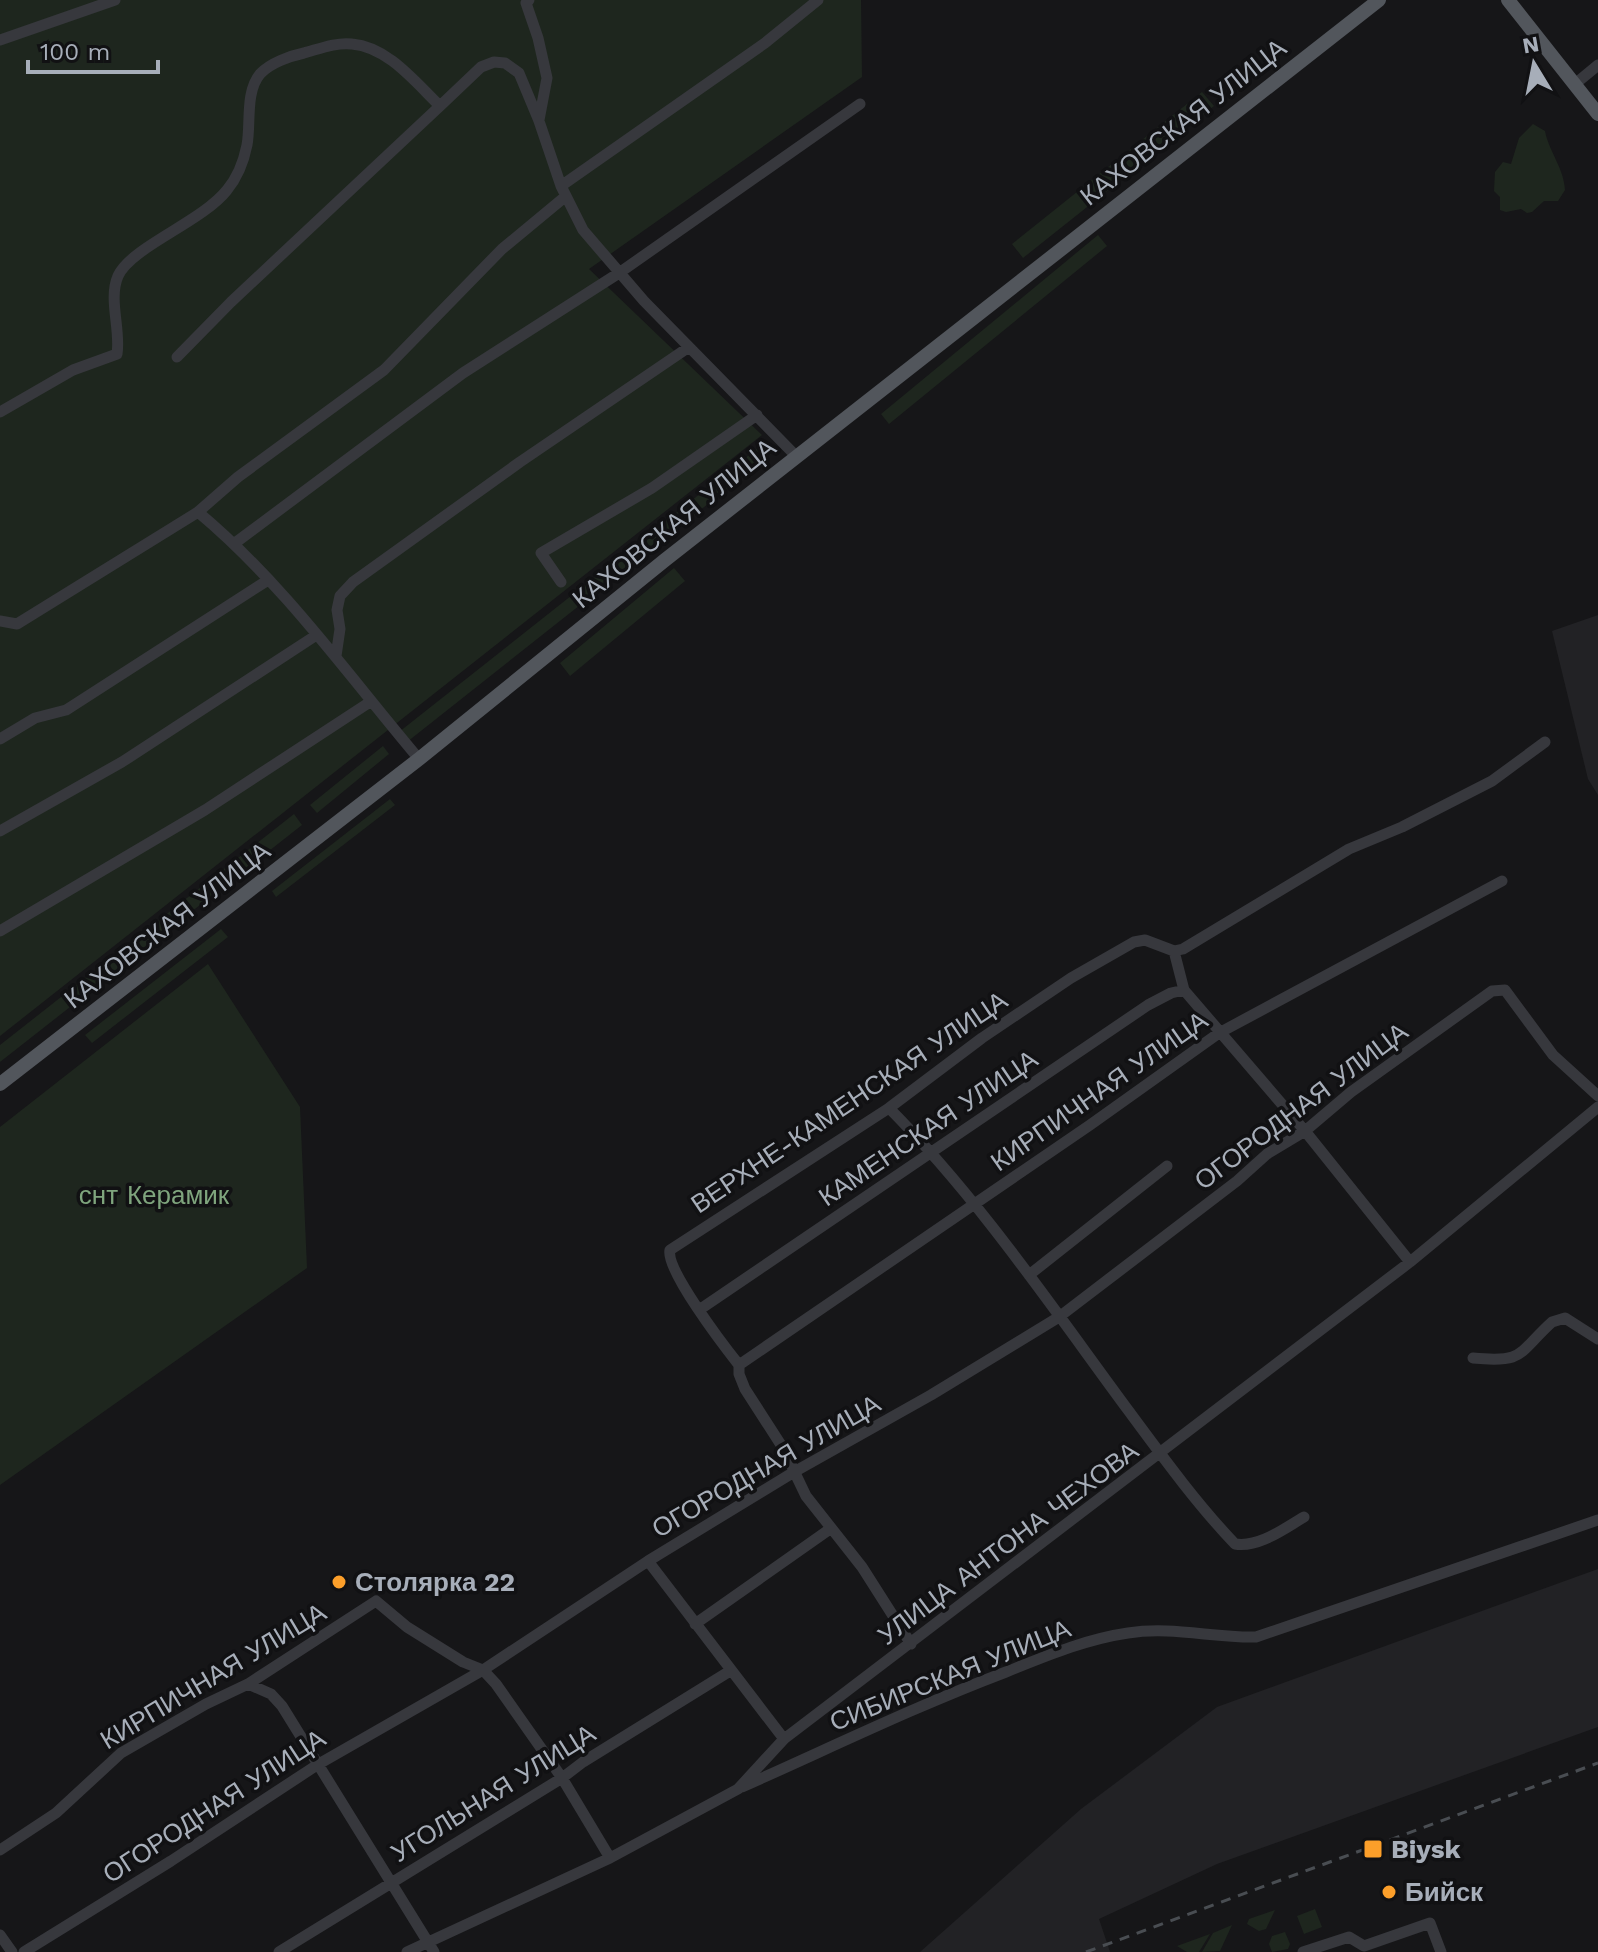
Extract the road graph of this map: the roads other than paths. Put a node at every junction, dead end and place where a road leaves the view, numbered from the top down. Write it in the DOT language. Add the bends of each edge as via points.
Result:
graph roads {
  1 [pos="115,0"];
  2 [pos="529,0"];
  3 [pos="818,0"];
  4 [pos="1379,0"];
  5 [pos="1514,2"];
  6 [pos="0,40"];
  7 [pos="1598,65"];
  8 [pos="1575,84"];
  9 [pos="860,104"];
  10 [pos="440,106"];
  11 [pos="1598,114"];
  12 [pos="539,121"];
  13 [pos="564,191"];
  14 [pos="619,273"];
  15 [pos="689,347"];
  16 [pos="177,357"];
  17 [pos="0,412"];
  18 [pos="757,415"];
  19 [pos="796,456"];
  20 [pos="198,512"];
  21 [pos="235,543"];
  22 [pos="268,580"];
  23 [pos="561,582"];
  24 [pos="0,621"];
  25 [pos="315,636"];
  26 [pos="336,656"];
  27 [pos="370,702"];
  28 [pos="0,739"];
  29 [pos="1545,742"];
  30 [pos="419,759"];
  31 [pos="0,831"];
  32 [pos="1502,881"];
  33 [pos="0,931"];
  34 [pos="1174,951"];
  35 [pos="1184,990"];
  36 [pos="1219,1033"];
  37 [pos="0,1084"];
  38 [pos="1598,1096"];
  39 [pos="1598,1107"];
  40 [pos="889,1108"];
  41 [pos="1305,1131"];
  42 [pos="932,1151"];
  43 [pos="1167,1166"];
  44 [pos="974,1204"];
  45 [pos="1410,1262"];
  46 [pos="1029,1275"];
  47 [pos="699,1310"];
  48 [pos="1059,1317"];
  49 [pos="1598,1339"];
  50 [pos="1473,1358"];
  51 [pos="739,1365"];
  52 [pos="1161,1454"];
  53 [pos="794,1472"];
  54 [pos="1304,1517"];
  55 [pos="1598,1520"];
  56 [pos="830,1529"];
  57 [pos="648,1561"];
  58 [pos="695,1624"];
  59 [pos="911,1644"];
  60 [pos="483,1670"];
  61 [pos="730,1671"];
  62 [pos="248,1684"];
  63 [pos="784,1739"];
  64 [pos="317,1765"];
  65 [pos="562,1778"];
  66 [pos="738,1789"];
  67 [pos="0,1850"];
  68 [pos="610,1858"];
  69 [pos="392,1882"];
  70 [pos="0,1935"];
  71 [pos="432,1947"];
  72 [pos="12,1952"];
  73 [pos="24,1952"];
  74 [pos="279,1952"];
  75 [pos="407,1952"];
  76 [pos="1303,1952"];
  77 [pos="1441,1952"];
  1 -- 6 [label="street"];
  2 -- 12 [label="street" via="547,78"];
  3 -- 13 [label="street"];
  4 -- 19 [label="main road, КАХОВСКАЯ УЛИЦА"];
  5 -- 8 [label="main road"];
  7 -- 8 [label="street"];
  8 -- 11 [label="main road"];
  9 -- 14 [label="street"];
  10 -- 12 [label="street" via="481,67 505,63 519,73"];
  10 -- 16 [label="street"];
  10 -- 17 [label="street" via="380,52 351,44 288,56 260,74 247,144 228,189 210,209 128,261 118,275 117,354 73,370"];
  12 -- 13 [label="street"];
  13 -- 14 [label="street" via="583,230"];
  13 -- 20 [label="street" via="384,370"];
  14 -- 15 [label="street"];
  14 -- 21 [label="street" via="463,373"];
  15 -- 18 [label="street"];
  15 -- 26 [label="street" via="353,582 340,596"];
  18 -- 19 [label="street"];
  18 -- 23 [label="street" via="652,488 541,553"];
  19 -- 30 [label="main road, КАХОВСКАЯ УЛИЦА"];
  20 -- 21 [label="street"];
  20 -- 24 [label="street" via="17,624"];
  21 -- 22 [label="street"];
  22 -- 25 [label="street"];
  22 -- 28 [label="street" via="66,710 35,718"];
  25 -- 26 [label="street"];
  25 -- 31 [label="street" via="122,762"];
  26 -- 27 [label="street"];
  27 -- 30 [label="street"];
  27 -- 33 [label="street" via="205,810"];
  29 -- 34 [label="street" via="1492,781 1347,850"];
  30 -- 37 [label="main road, КАХОВСКАЯ УЛИЦА"];
  32 -- 36 [label="street, КИРПИЧНАЯ УЛИЦА"];
  34 -- 35 [label="street"];
  34 -- 40 [label="street, ВЕРХНЕ-КАМЕНСКАЯ УЛИЦА" via="1145,940 1121,948 982,1038"];
  35 -- 36 [label="street"];
  35 -- 42 [label="street, КАМЕНСКАЯ УЛИЦА" via="1148,1005"];
  36 -- 41 [label="street"];
  36 -- 44 [label="street, КИРПИЧНАЯ УЛИЦА"];
  38 -- 41 [label="street, ОГОРОДНАЯ УЛИЦА" via="1553,1055 1507,992 1499,989 1351,1092"];
  39 -- 45 [label="street, УЛИЦА АНТОНА ЧЕХОВА"];
  40 -- 42 [label="street"];
  40 -- 47 [label="street, ВЕРХНЕ-КАМЕНСКАЯ УЛИЦА" via="670,1250 669,1258"];
  41 -- 45 [label="street"];
  41 -- 48 [label="street, ОГОРОДНАЯ УЛИЦА" via="1267,1154"];
  42 -- 44 [label="street"];
  42 -- 47 [label="street, КАМЕНСКАЯ УЛИЦА"];
  43 -- 46 [label="street"];
  44 -- 46 [label="street"];
  44 -- 51 [label="street, КИРПИЧНАЯ УЛИЦА"];
  45 -- 52 [label="street, УЛИЦА АНТОНА ЧЕХОВА"];
  46 -- 48 [label="street"];
  47 -- 51 [label="street, ВЕРХНЕ-КАМЕНСКАЯ УЛИЦА"];
  48 -- 52 [label="street"];
  48 -- 53 [label="street, ОГОРОДНАЯ УЛИЦА"];
  49 -- 50 [label="street" via="1559,1318 1514,1358"];
  51 -- 53 [label="street, ВЕРХНЕ-КАМЕНСКАЯ УЛИЦА" via="745,1389"];
  52 -- 54 [label="street" via="1235,1544 1266,1538"];
  52 -- 59 [label="street, УЛИЦА АНТОНА ЧЕХОВА"];
  53 -- 56 [label="street, ВЕРХНЕ-КАМЕНСКАЯ УЛИЦА"];
  53 -- 57 [label="street, ОГОРОДНАЯ УЛИЦА"];
  55 -- 66 [label="street, СИБИРСКАЯ УЛИЦА" via="1256,1637 1163,1629 1077,1644 954,1692"];
  56 -- 58 [label="street"];
  56 -- 59 [label="street, ВЕРХНЕ-КАМЕНСКАЯ УЛИЦА" via="862,1567"];
  57 -- 58 [label="street"];
  57 -- 60 [label="street, ОГОРОДНАЯ УЛИЦА"];
  58 -- 61 [label="street"];
  59 -- 63 [label="street, УЛИЦА АНТОНА ЧЕХОВА"];
  60 -- 62 [label="street, КИРПИЧНАЯ УЛИЦА" via="407,1627 376,1601"];
  60 -- 64 [label="street, ОГОРОДНАЯ УЛИЦА"];
  60 -- 65 [label="street"];
  61 -- 63 [label="street"];
  61 -- 65 [label="street, УГОЛЬНАЯ УЛИЦА"];
  62 -- 64 [label="street" via="277,1700"];
  62 -- 67 [label="street, КИРПИЧНАЯ УЛИЦА" via="121,1753 56,1813"];
  63 -- 66 [label="street, УЛИЦА АНТОНА ЧЕХОВА"];
  64 -- 69 [label="street"];
  64 -- 73 [label="street, ОГОРОДНАЯ УЛИЦА"];
  65 -- 68 [label="street"];
  65 -- 69 [label="street, УГОЛЬНАЯ УЛИЦА"];
  66 -- 68 [label="street, УЛИЦА АНТОНА ЧЕХОВА"];
  68 -- 71 [label="street, УЛИЦА АНТОНА ЧЕХОВА"];
  69 -- 71 [label="street"];
  69 -- 74 [label="street, УГОЛЬНАЯ УЛИЦА"];
  70 -- 72 [label="street"];
  71 -- 75 [label="street, УЛИЦА АНТОНА ЧЕХОВА"];
  76 -- 77 [label="street" via="1349,1937 1364,1946 1430,1923"];
}
